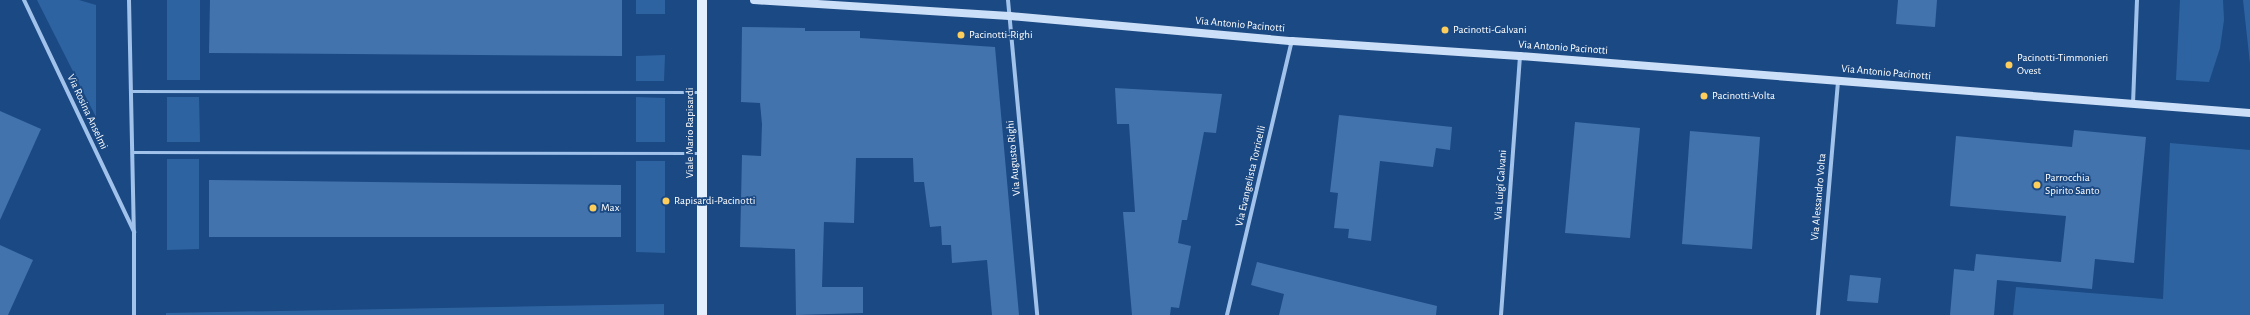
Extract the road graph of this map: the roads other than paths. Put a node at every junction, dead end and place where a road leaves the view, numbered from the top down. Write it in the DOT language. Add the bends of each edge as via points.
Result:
graph roads {
  1 [pos="24,0"];
  2 [pos="129,0"];
  3 [pos="702,0"];
  4 [pos="754,0"];
  5 [pos="1008,0"];
  6 [pos="2137,0"];
  7 [pos="1010,16"];
  8 [pos="1292,41"];
  9 [pos="1520,56"];
  10 [pos="1838,81"];
  11 [pos="131,91"];
  12 [pos="702,92"];
  13 [pos="2133,104"];
  14 [pos="2250,113"];
  15 [pos="132,152"];
  16 [pos="702,153"];
  17 [pos="134,232"];
  18 [pos="134,315"];
  19 [pos="702,315"];
  20 [pos="1037,315"];
  21 [pos="1227,315"];
  22 [pos="1501,315"];
  23 [pos="1818,315"];
  1 -- 17 [label="street, Via Rosina Anselmi"];
  2 -- 11 [label="street, Via Rosina Anselmi"];
  3 -- 12 [label="main road, Viale Mario Rapisardi"];
  4 -- 7 [label="main road, Via Antonio Pacinotti"];
  5 -- 7 [label="street, Via Augusto Righi"];
  6 -- 13 [label="street"];
  7 -- 8 [label="main road, Via Antonio Pacinotti"];
  7 -- 20 [label="street, Via Augusto Righi"];
  8 -- 9 [label="main road, Via Antonio Pacinotti"];
  8 -- 21 [label="street, Via Evangelista Torricelli"];
  9 -- 10 [label="main road, Via Antonio Pacinotti"];
  9 -- 22 [label="street, Via Luigi Galvani"];
  10 -- 13 [label="main road, Via Antonio Pacinotti"];
  10 -- 23 [label="street, Via Alessandro Volta"];
  11 -- 12 [label="lane"];
  11 -- 15 [label="street, Via Rosina Anselmi"];
  12 -- 16 [label="main road, Viale Mario Rapisardi"];
  13 -- 14 [label="main road, Via Antonio Pacinotti"];
  15 -- 16 [label="lane"];
  15 -- 17 [label="street, Via Rosina Anselmi"];
  16 -- 19 [label="main road, Viale Mario Rapisardi"];
  17 -- 18 [label="street, Via Rosina Anselmi"];
}
